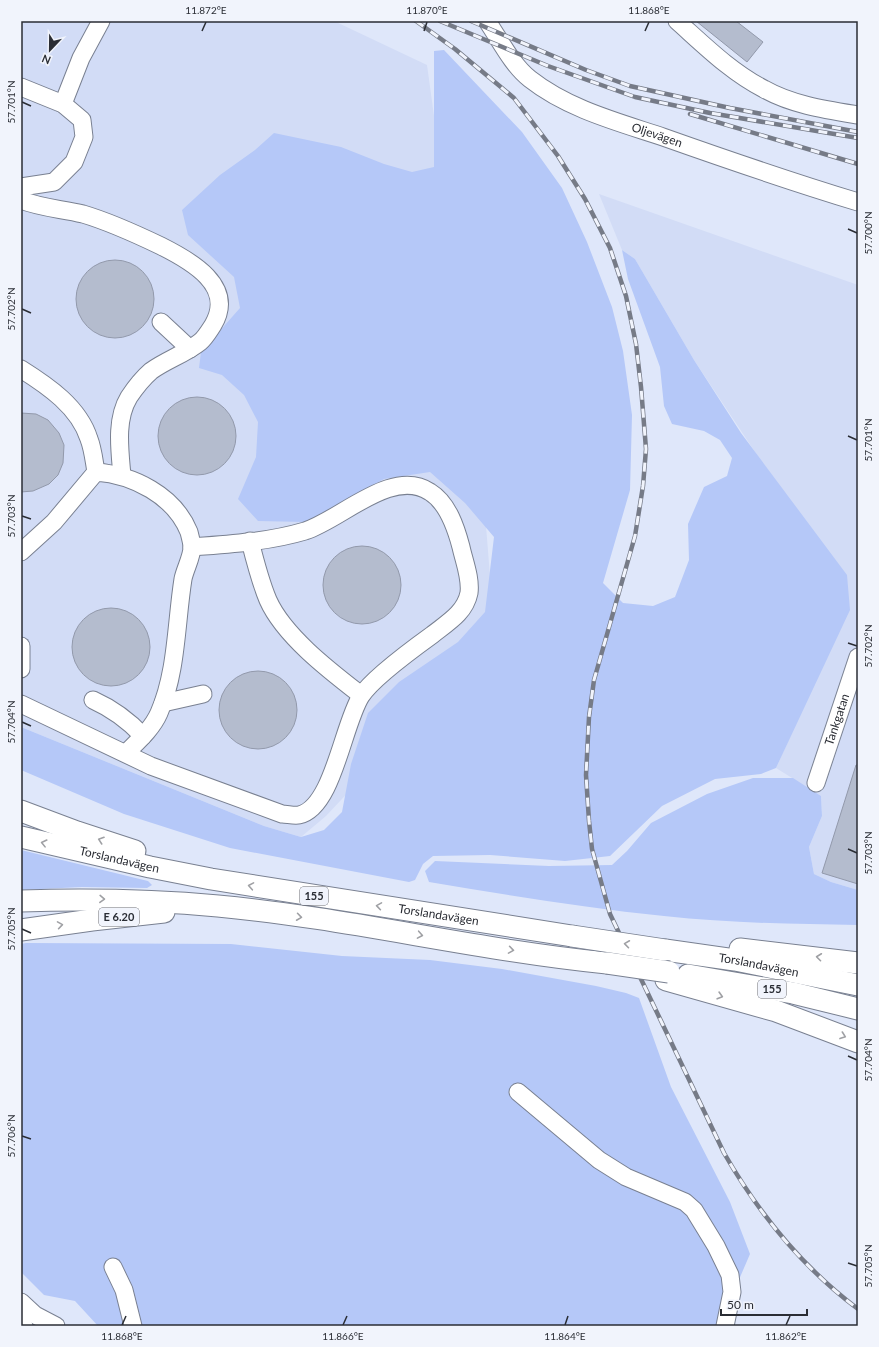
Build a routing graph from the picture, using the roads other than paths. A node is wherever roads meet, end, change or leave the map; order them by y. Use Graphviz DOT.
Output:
graph roads {
  1 [pos="101,21"];
  2 [pos="487,21"];
  3 [pos="677,21"];
  4 [pos="21,87"];
  5 [pos="63,104"];
  6 [pos="858,115"];
  7 [pos="21,187"];
  8 [pos="21,200"];
  9 [pos="858,202"];
  10 [pos="161,322"];
  11 [pos="190,349"];
  12 [pos="21,369"];
  13 [pos="96,472"];
  14 [pos="122,476"];
  15 [pos="250,541"];
  16 [pos="192,548"];
  17 [pos="21,552"];
  18 [pos="21,646"];
  19 [pos="858,657"];
  20 [pos="21,669"];
  21 [pos="203,694"];
  22 [pos="361,695"];
  23 [pos="93,700"];
  24 [pos="163,703"];
  25 [pos="21,704"];
  26 [pos="143,736"];
  27 [pos="126,753"];
  28 [pos="816,783"];
  29 [pos="21,811"];
  30 [pos="21,837"];
  31 [pos="211,879"];
  32 [pos="21,901"];
  33 [pos="218,906"];
  34 [pos="21,930"];
  35 [pos="665,950"];
  36 [pos="858,963"];
  37 [pos="667,976"];
  38 [pos="858,985"];
  39 [pos="858,1009"];
  40 [pos="858,1042"];
  41 [pos="518,1092"];
  42 [pos="113,1268"];
  43 [pos="21,1302"];
  44 [pos="21,1320"];
  45 [pos="24,1326"];
  46 [pos="56,1326"];
  47 [pos="133,1326"];
  48 [pos="725,1326"];
  1 -- 5 [label="street"];
  2 -- 9 [label="street, Oljevägen"];
  3 -- 6 [label="street"];
  4 -- 5 [label="street"];
  5 -- 7 [label="street"];
  8 -- 11 [label="street"];
  10 -- 11 [label="street"];
  11 -- 14 [label="street"];
  12 -- 13 [label="street"];
  13 -- 14 [label="street"];
  13 -- 17 [label="street"];
  14 -- 16 [label="street"];
  15 -- 16 [label="street"];
  15 -- 22 [label="street"];
  15 -- 22 [label="street"];
  16 -- 24 [label="street"];
  18 -- 20 [label="street"];
  19 -- 28 [label="street, Tankgatan"];
  21 -- 24 [label="street"];
  22 -- 27 [label="street"];
  23 -- 26 [label="street"];
  24 -- 26 [label="street"];
  25 -- 27 [label="street"];
  26 -- 27 [label="street"];
  31 -- 29 [label="main road, 155, one-way"];
  31 -- 30 [label="main road, Torslandavägen / 155, one-way"];
  35 -- 31 [label="main road, Torslandavägen / 155, one-way, bridge"];
  32 -- 33 [label="main road, Torslandavägen / 155, one-way"];
  34 -- 33 [label="main road, E 6.20, one-way"];
  33 -- 37 [label="main road, Torslandavägen / 155, one-way, bridge"];
  36 -- 35 [label="main road, one-way"];
  35 -- 38 [label="main road, Torslandavägen / 155"];
  37 -- 39 [label="main road, Torslandavägen / 155"];
  37 -- 40 [label="main road, one-way"];
  41 -- 48 [label="street"];
  42 -- 47 [label="street"];
  43 -- 46 [label="street"];
  44 -- 45 [label="street"];
}
